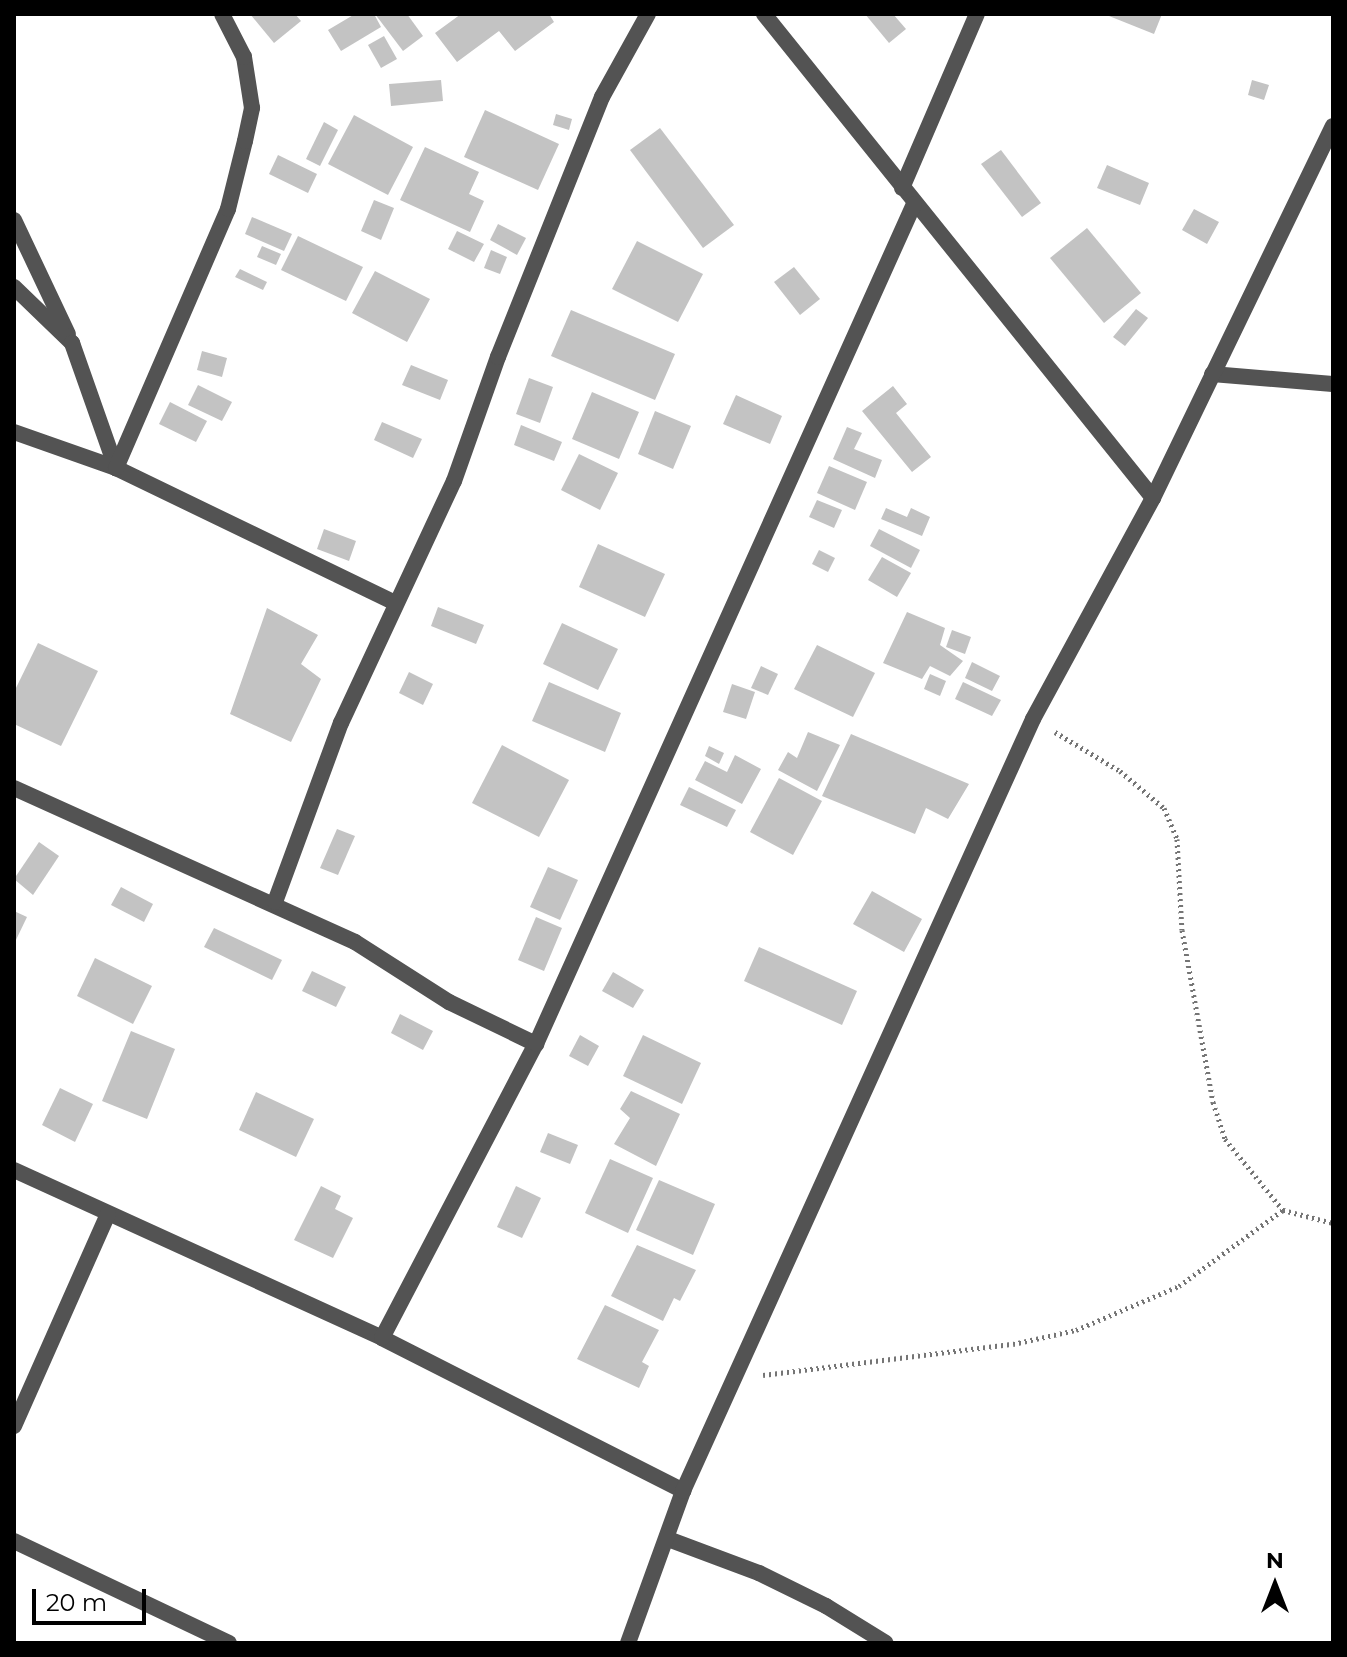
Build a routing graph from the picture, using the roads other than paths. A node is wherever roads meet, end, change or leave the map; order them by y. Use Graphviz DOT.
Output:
graph roads {
  1 [pos="222,14"];
  2 [pos="648,14"];
  3 [pos="764,14"];
  4 [pos="977,14"];
  5 [pos="1333,126"];
  6 [pos="902,188"];
  7 [pos="914,204"];
  8 [pos="14,220"];
  9 [pos="14,287"];
  10 [pos="72,343"];
  11 [pos="1212,374"];
  12 [pos="1333,384"];
  13 [pos="14,432"];
  14 [pos="116,468"];
  15 [pos="1153,498"];
  16 [pos="395,603"];
  17 [pos="14,788"];
  18 [pos="275,902"];
  19 [pos="536,1044"];
  20 [pos="14,1170"];
  21 [pos="108,1214"];
  22 [pos="382,1338"];
  23 [pos="14,1426"];
  24 [pos="683,1491"];
  25 [pos="668,1539"];
  26 [pos="14,1541"];
  27 [pos="229,1643"];
  28 [pos="628,1643"];
  29 [pos="886,1643"];
  1 -- 14 [label="street"];
  2 -- 16 [label="street"];
  3 -- 6 [label="street"];
  4 -- 6 [label="street"];
  5 -- 11 [label="street"];
  6 -- 7 [label="street"];
  7 -- 15 [label="street"];
  7 -- 19 [label="street"];
  8 -- 10 [label="street"];
  9 -- 10 [label="street"];
  10 -- 14 [label="street"];
  11 -- 12 [label="street"];
  11 -- 15 [label="street"];
  13 -- 14 [label="street"];
  14 -- 16 [label="street"];
  15 -- 24 [label="street"];
  16 -- 18 [label="street"];
  17 -- 18 [label="street"];
  18 -- 19 [label="street"];
  19 -- 22 [label="street"];
  20 -- 21 [label="street"];
  21 -- 22 [label="street"];
  21 -- 23 [label="street"];
  22 -- 24 [label="street"];
  24 -- 25 [label="street"];
  25 -- 28 [label="street"];
  25 -- 29 [label="street"];
  26 -- 27 [label="street"];
}
